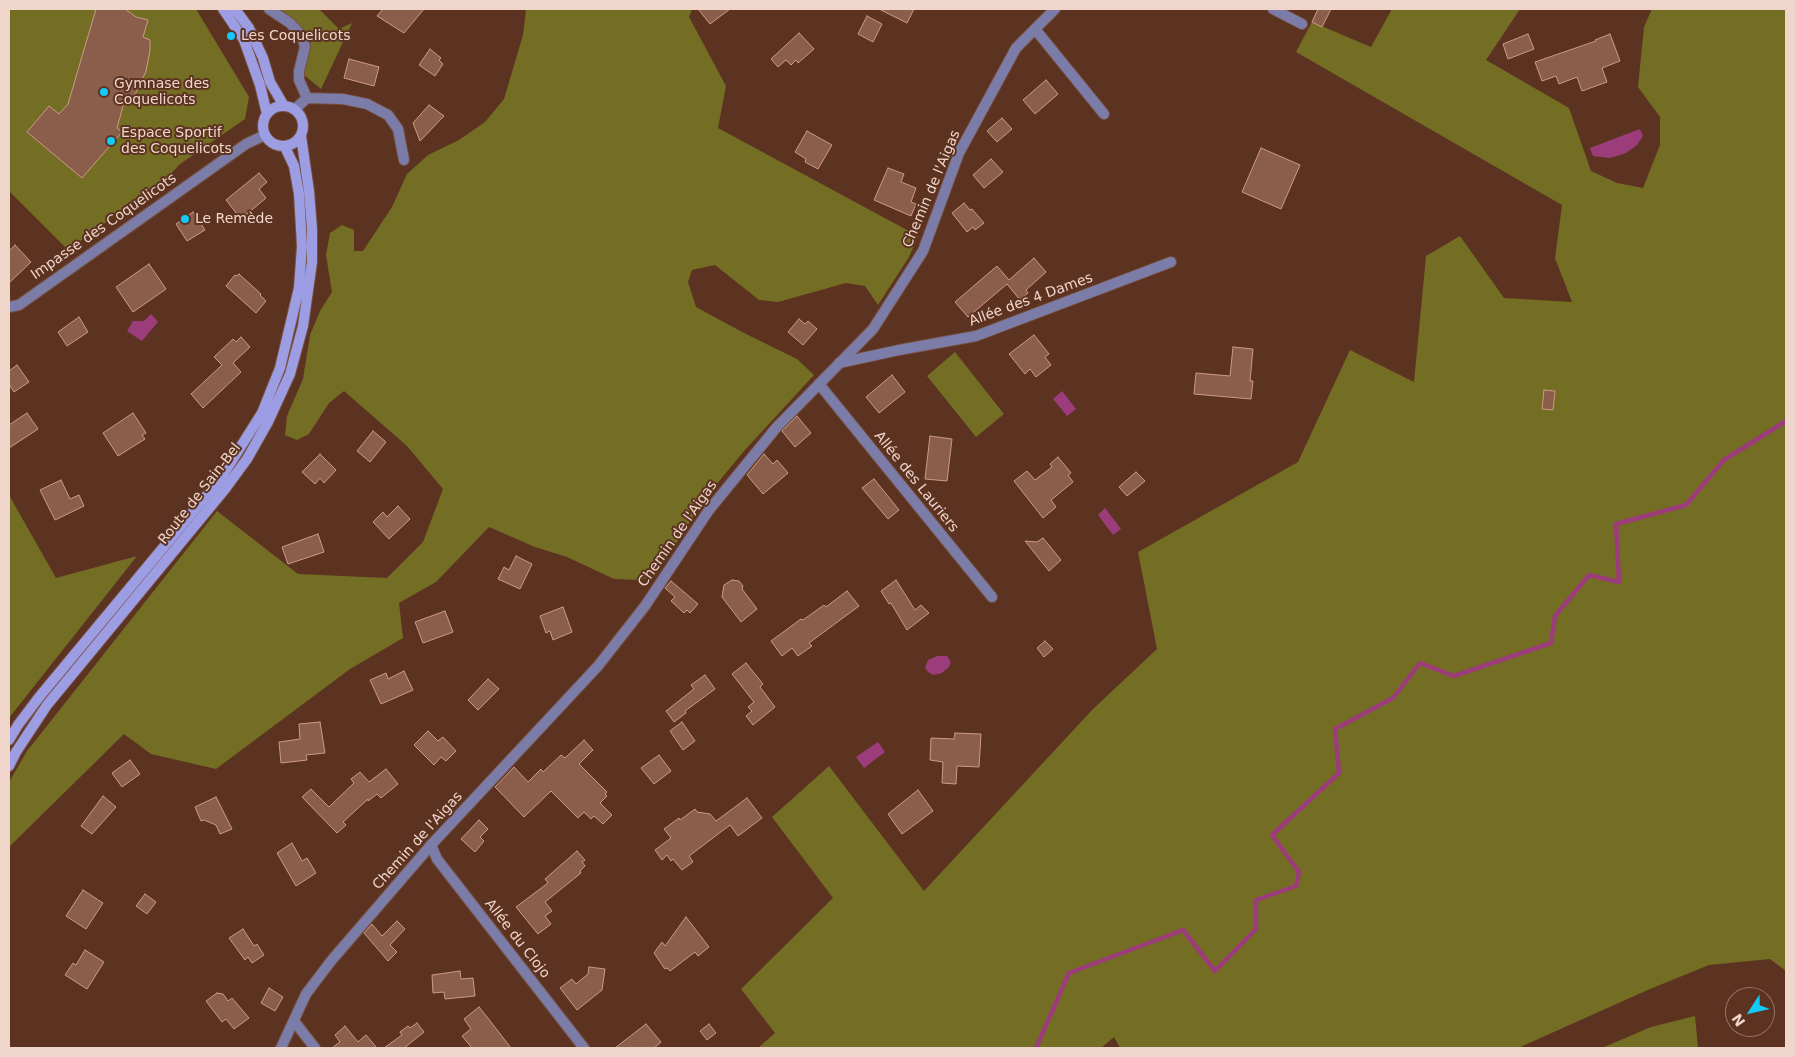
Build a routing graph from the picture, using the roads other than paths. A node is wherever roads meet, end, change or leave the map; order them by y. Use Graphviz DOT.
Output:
graph roads {
  1 [pos="223,9"];
  2 [pos="235,9"];
  3 [pos="269,9"];
  4 [pos="1055,9"];
  5 [pos="1273,9"];
  6 [pos="1302,24"];
  7 [pos="1035,29"];
  8 [pos="307,98"];
  9 [pos="284,106"];
  10 [pos="295,110"];
  11 [pos="267,114"];
  12 [pos="1104,114"];
  13 [pos="265,135"];
  14 [pos="301,136"];
  15 [pos="285,147"];
  16 [pos="404,160"];
  17 [pos="1171,262"];
  18 [pos="9,307"];
  19 [pos="840,363"];
  20 [pos="819,384"];
  21 [pos="992,597"];
  22 [pos="9,740"];
  23 [pos="9,766"];
  24 [pos="431,845"];
  25 [pos="294,1022"];
  26 [pos="281,1048"];
  27 [pos="316,1048"];
  28 [pos="584,1048"];
  1 -- 11 [label="main road"];
  2 -- 9 [label="main road"];
  3 -- 8 [label="street"];
  4 -- 7 [label="street, Chemin de l'Aigas"];
  5 -- 6 [label="street"];
  7 -- 12 [label="street"];
  7 -- 19 [label="street, Chemin de l'Aigas"];
  8 -- 10 [label="street"];
  8 -- 16 [label="street"];
  9 -- 10 [label="main road"];
  9 -- 11 [label="main road"];
  10 -- 14 [label="main road"];
  11 -- 13 [label="main road"];
  13 -- 15 [label="main road"];
  13 -- 18 [label="street, Impasse des Coquelicots"];
  14 -- 15 [label="main road"];
  14 -- 23 [label="main road, Route de Sain-Bel"];
  15 -- 22 [label="main road, Route de Sain-Bel"];
  17 -- 19 [label="street, Allée des 4 Dames"];
  19 -- 20 [label="street, Chemin de l'Aigas"];
  20 -- 21 [label="street, Allée des Lauriers"];
  20 -- 24 [label="street, Chemin de l'Aigas"];
  24 -- 25 [label="street, Chemin de l'Aigas"];
  24 -- 28 [label="street, Allée du Clojo"];
  25 -- 26 [label="street, Chemin de l'Aigas"];
  25 -- 27 [label="street"];
}
